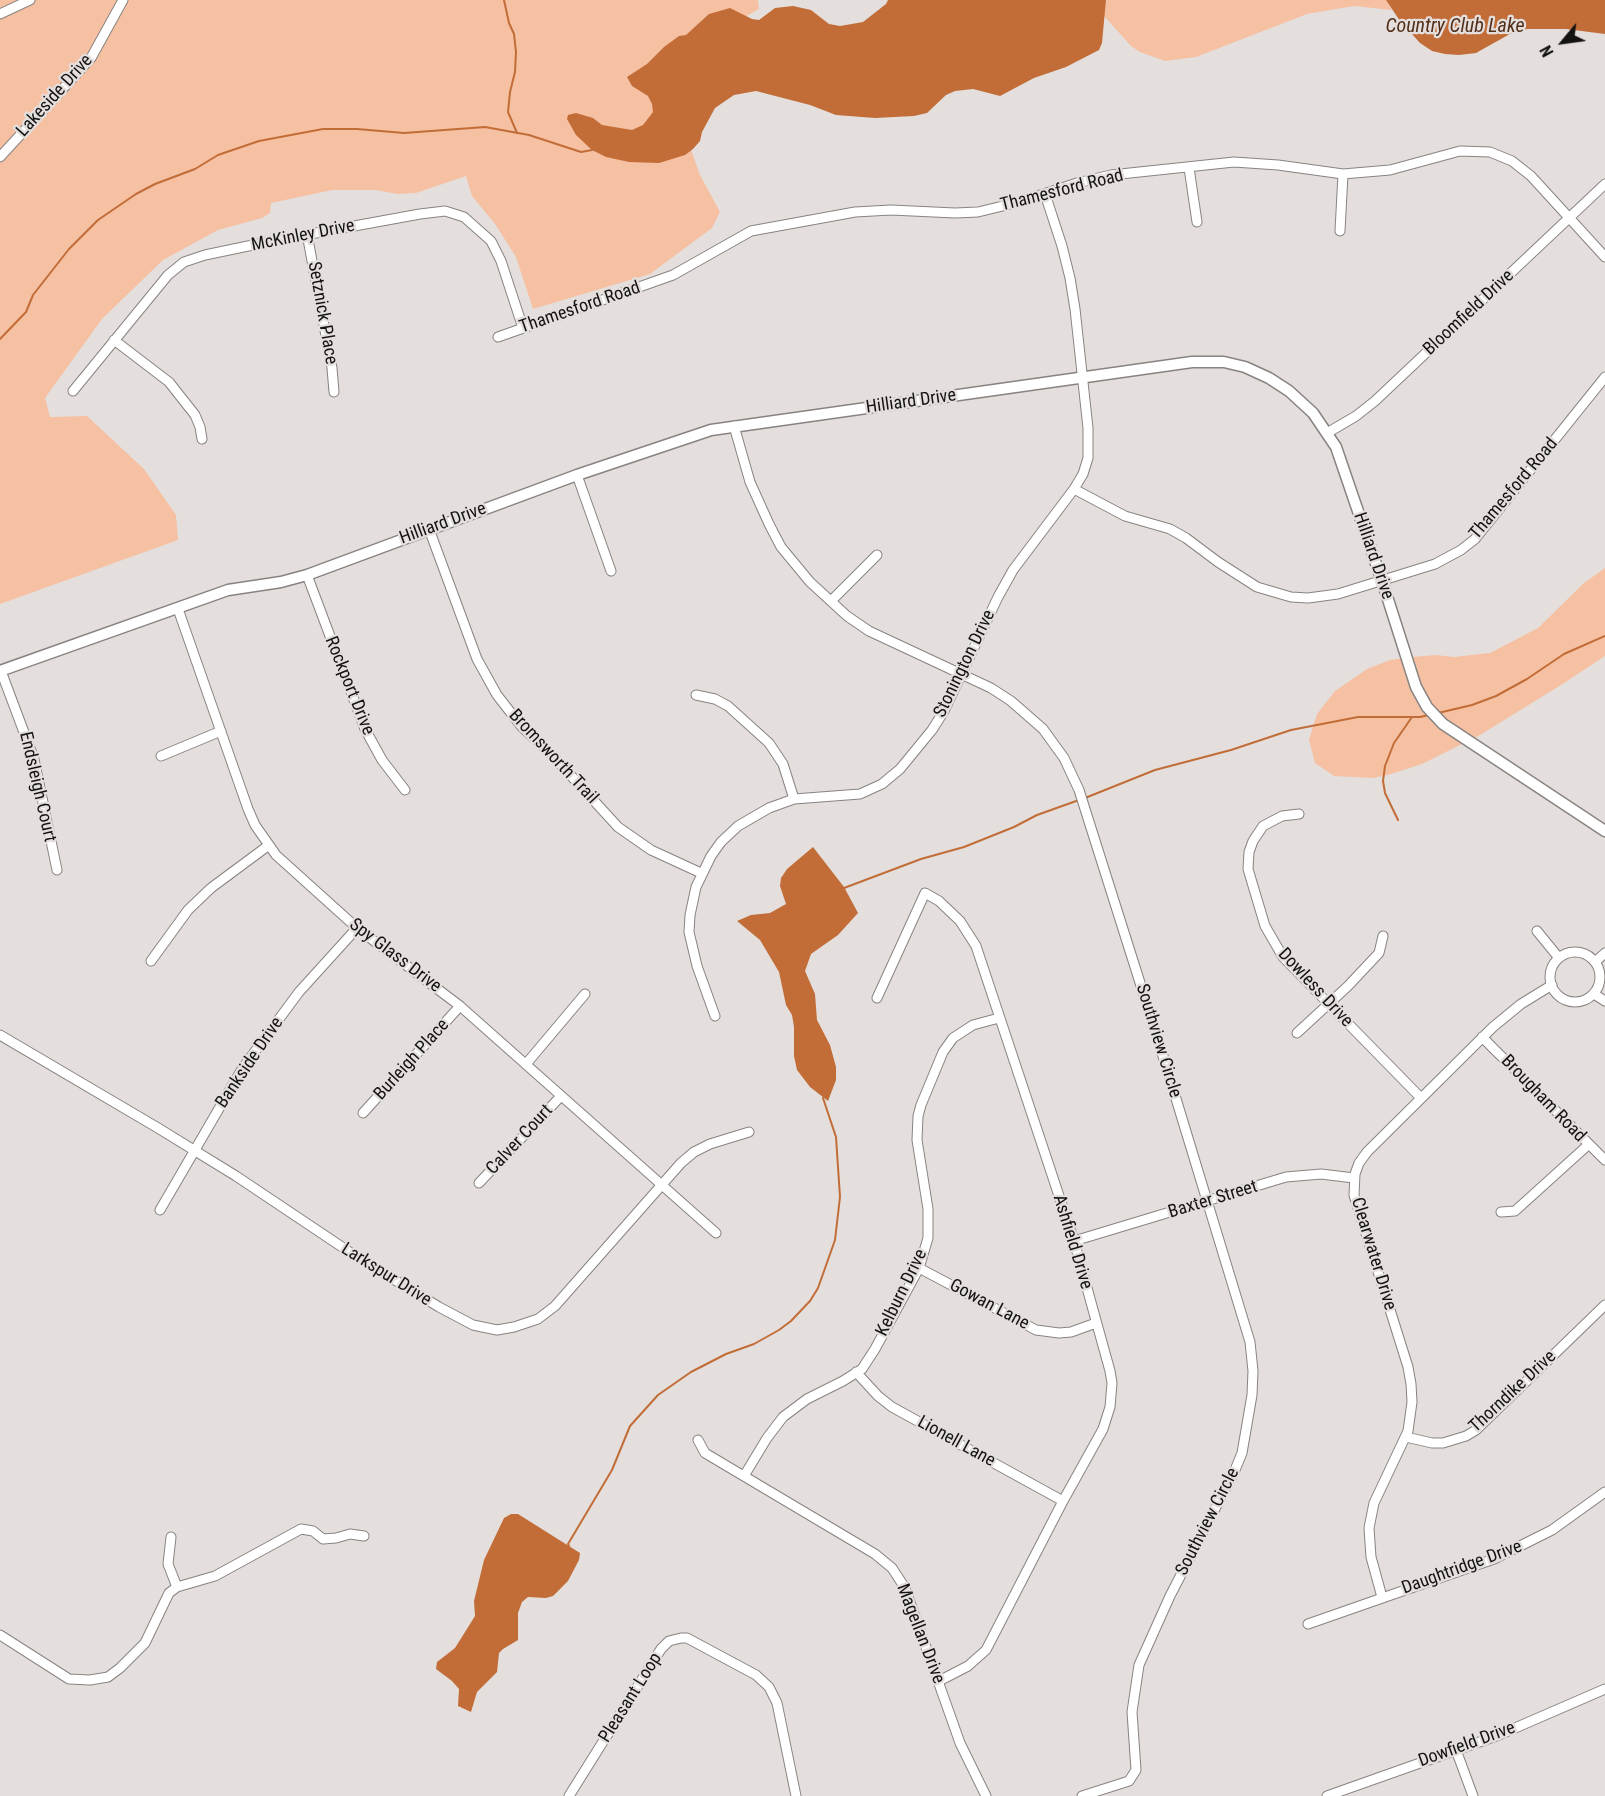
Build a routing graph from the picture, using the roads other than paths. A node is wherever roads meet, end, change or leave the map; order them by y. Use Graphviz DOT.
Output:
graph roads {
  1 [pos="30,0"];
  2 [pos="123,0"];
  3 [pos="0,14"];
  4 [pos="0,157"];
  5 [pos="1189,168"];
  6 [pos="1343,174"];
  7 [pos="1605,184"];
  8 [pos="1045,194"];
  9 [pos="1570,219"];
  10 [pos="1197,222"];
  11 [pos="1340,231"];
  12 [pos="308,234"];
  13 [pos="1605,257"];
  14 [pos="522,328"];
  15 [pos="498,337"];
  16 [pos="114,340"];
  17 [pos="1605,377"];
  18 [pos="1082,378"];
  19 [pos="73,391"];
  20 [pos="334,392"];
  21 [pos="734,426"];
  22 [pos="1327,433"];
  23 [pos="202,439"];
  24 [pos="577,475"];
  25 [pos="1074,489"];
  26 [pos="429,529"];
  27 [pos="877,555"];
  28 [pos="611,571"];
  29 [pos="307,575"];
  30 [pos="1382,582"];
  31 [pos="831,601"];
  32 [pos="178,609"];
  33 [pos="1,671"];
  34 [pos="962,674"];
  35 [pos="696,695"];
  36 [pos="221,731"];
  37 [pos="161,756"];
  38 [pos="405,790"];
  39 [pos="794,800"];
  40 [pos="1299,814"];
  41 [pos="1605,831"];
  42 [pos="268,845"];
  43 [pos="57,870"];
  44 [pos="701,873"];
  45 [pos="357,928"];
  46 [pos="1537,931"];
  47 [pos="1383,936"];
  48 [pos="1605,953"];
  49 [pos="1559,958"];
  50 [pos="151,961"];
  51 [pos="1595,962"];
  52 [pos="1552,985"];
  53 [pos="585,994"];
  54 [pos="1594,994"];
  55 [pos="877,998"];
  56 [pos="1605,1000"];
  57 [pos="1329,1004"];
  58 [pos="460,1006"];
  59 [pos="715,1016"];
  60 [pos="999,1018"];
  61 [pos="1297,1033"];
  62 [pos="0,1035"];
  63 [pos="1482,1037"];
  64 [pos="526,1064"];
  65 [pos="561,1096"];
  66 [pos="1421,1098"];
  67 [pos="363,1113"];
  68 [pos="749,1132"];
  69 [pos="1588,1145"];
  70 [pos="194,1151"];
  71 [pos="1605,1160"];
  72 [pos="1354,1178"];
  73 [pos="479,1183"];
  74 [pos="662,1185"];
  75 [pos="1208,1202"];
  76 [pos="160,1210"];
  77 [pos="1501,1212"];
  78 [pos="716,1233"];
  79 [pos="1074,1241"];
  80 [pos="919,1268"];
  81 [pos="1605,1305"];
  82 [pos="1096,1323"];
  83 [pos="856,1372"];
  84 [pos="1406,1437"];
  85 [pos="698,1440"];
  86 [pos="744,1476"];
  87 [pos="1605,1492"];
  88 [pos="1063,1501"];
  89 [pos="364,1536"];
  90 [pos="171,1537"];
  91 [pos="177,1587"];
  92 [pos="1382,1597"];
  93 [pos="1308,1624"];
  94 [pos="0,1635"];
  95 [pos="939,1681"];
  96 [pos="1605,1689"];
  97 [pos="1456,1750"];
  98 [pos="569,1796"];
  99 [pos="796,1796"];
  100 [pos="986,1796"];
  101 [pos="1082,1796"];
  102 [pos="1327,1796"];
  103 [pos="1473,1796"];
  1 -- 3 [label="street"];
  2 -- 4 [label="street, Lakeside Drive"];
  5 -- 6 [label="street, Thamesford Road"];
  5 -- 8 [label="street, Thamesford Road"];
  5 -- 10 [label="street"];
  6 -- 9 [label="street, Thamesford Road"];
  6 -- 11 [label="street"];
  7 -- 9 [label="street, Bloomfield Drive"];
  8 -- 14 [label="street, Thamesford Road"];
  8 -- 18 [label="street, Stonington Drive"];
  9 -- 13 [label="street, Thamesford Road"];
  9 -- 22 [label="street, Bloomfield Drive"];
  12 -- 14 [label="street, McKinley Drive"];
  12 -- 16 [label="street, McKinley Drive"];
  12 -- 20 [label="street, Setznick Place"];
  14 -- 15 [label="street, Thamesford Road"];
  16 -- 19 [label="street, McKinley Drive"];
  16 -- 23 [label="street"];
  17 -- 30 [label="street, Thamesford Road"];
  18 -- 21 [label="street, Hilliard Drive"];
  18 -- 22 [label="street, Hilliard Drive"];
  18 -- 25 [label="street, Stonington Drive"];
  21 -- 24 [label="street, Hilliard Drive"];
  21 -- 31 [label="street, Southview Circle"];
  22 -- 30 [label="street, Hilliard Drive"];
  24 -- 26 [label="street, Hilliard Drive"];
  24 -- 28 [label="street"];
  25 -- 30 [label="street, Thamesford Road"];
  25 -- 34 [label="street, Stonington Drive"];
  26 -- 29 [label="street, Hilliard Drive"];
  26 -- 44 [label="street, Bromsworth Trail"];
  27 -- 31 [label="street"];
  29 -- 32 [label="street, Hilliard Drive"];
  29 -- 38 [label="street, Rockport Drive"];
  30 -- 41 [label="street, Hilliard Drive"];
  31 -- 34 [label="street, Southview Circle"];
  32 -- 33 [label="street, Hilliard Drive"];
  32 -- 36 [label="street, Spy Glass Drive"];
  33 -- 43 [label="street, Endsleigh Court"];
  34 -- 39 [label="street, Stonington Drive"];
  34 -- 75 [label="street, Southview Circle"];
  35 -- 39 [label="street"];
  36 -- 37 [label="street"];
  36 -- 42 [label="street, Spy Glass Drive"];
  39 -- 44 [label="street, Stonington Drive"];
  40 -- 57 [label="street, Dowless Drive"];
  42 -- 45 [label="street, Spy Glass Drive"];
  42 -- 50 [label="street"];
  44 -- 59 [label="street, Stonington Drive"];
  45 -- 58 [label="street, Spy Glass Drive"];
  45 -- 70 [label="street, Bankside Drive"];
  46 -- 49 [label="street"];
  47 -- 57 [label="street"];
  48 -- 51 [label="street"];
  49 -- 51 [label="street"];
  49 -- 52 [label="street"];
  51 -- 54 [label="street"];
  52 -- 54 [label="street"];
  52 -- 63 [label="street, Clearwater Drive"];
  53 -- 64 [label="street"];
  54 -- 56 [label="street"];
  55 -- 60 [label="street, Ashfield Drive"];
  57 -- 61 [label="street"];
  57 -- 66 [label="street, Dowless Drive"];
  58 -- 64 [label="street, Spy Glass Drive"];
  58 -- 67 [label="street, Burleigh Place"];
  60 -- 79 [label="street, Ashfield Drive"];
  60 -- 80 [label="street, Kelburn Drive"];
  62 -- 70 [label="street, Larkspur Drive"];
  63 -- 66 [label="street, Clearwater Drive"];
  63 -- 69 [label="street, Brougham Road"];
  64 -- 65 [label="street, Spy Glass Drive"];
  65 -- 73 [label="street, Calver Court"];
  65 -- 74 [label="street, Spy Glass Drive"];
  66 -- 72 [label="street, Clearwater Drive"];
  68 -- 74 [label="street, Larkspur Drive"];
  69 -- 71 [label="street, Brougham Road"];
  69 -- 77 [label="street"];
  70 -- 74 [label="street, Larkspur Drive"];
  70 -- 76 [label="street, Bankside Drive"];
  72 -- 75 [label="street, Baxter Street"];
  72 -- 84 [label="street, Clearwater Drive"];
  74 -- 78 [label="street, Spy Glass Drive"];
  75 -- 79 [label="street, Baxter Street"];
  75 -- 101 [label="street, Southview Circle"];
  79 -- 82 [label="street, Ashfield Drive"];
  80 -- 82 [label="street, Gowan Lane"];
  80 -- 83 [label="street, Kelburn Drive"];
  81 -- 84 [label="street, Thorndike Drive"];
  82 -- 88 [label="street, Ashfield Drive"];
  83 -- 86 [label="street, Kelburn Drive"];
  83 -- 88 [label="street, Lionell Lane"];
  84 -- 92 [label="street, Clearwater Drive"];
  85 -- 86 [label="street, Magellan Drive"];
  86 -- 95 [label="street, Magellan Drive"];
  87 -- 92 [label="street, Daughtridge Drive"];
  88 -- 95 [label="street, Ashfield Drive"];
  89 -- 91 [label="street"];
  90 -- 91 [label="street"];
  91 -- 94 [label="street"];
  92 -- 93 [label="street, Daughtridge Drive"];
  95 -- 100 [label="street, Magellan Drive"];
  96 -- 97 [label="street, Dowfield Drive"];
  97 -- 102 [label="street, Dowfield Drive"];
  97 -- 103 [label="street"];
  98 -- 99 [label="street, Pleasant Loop"];
}
